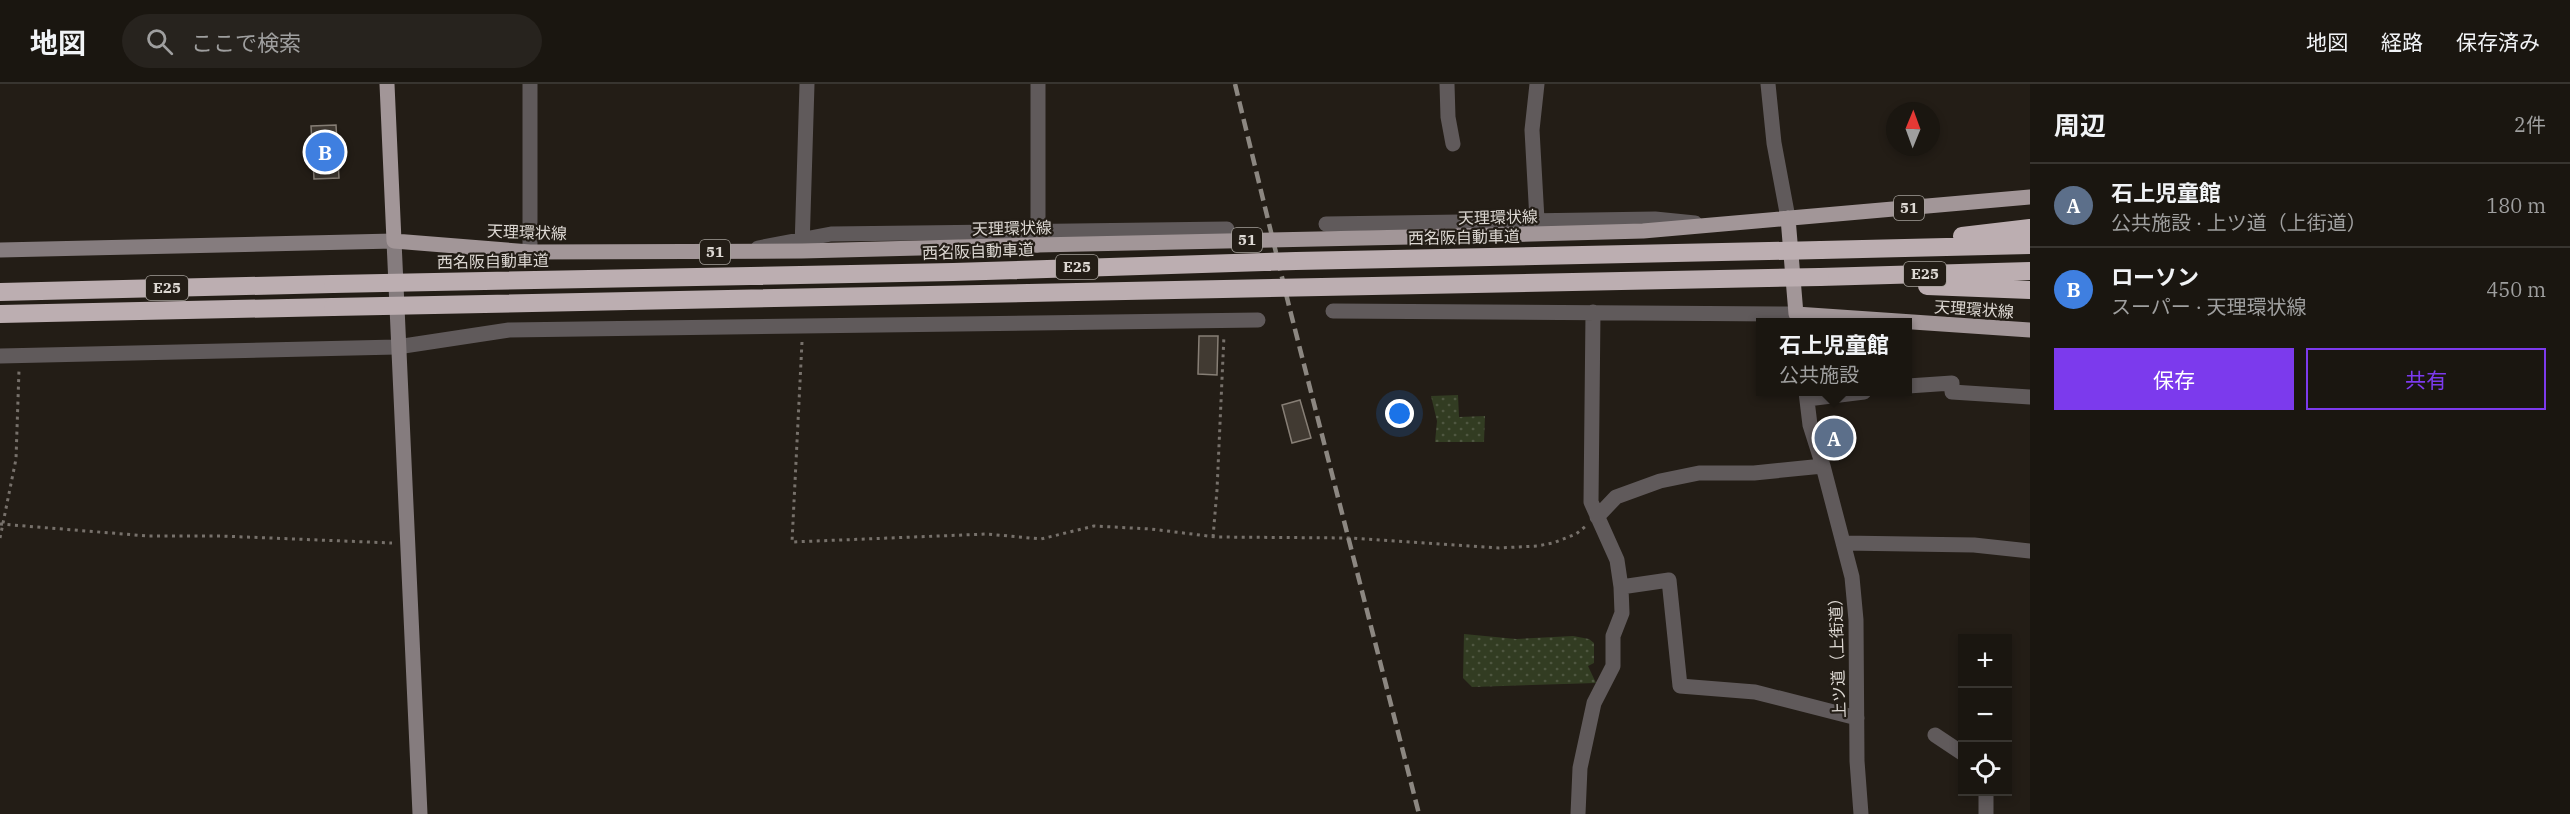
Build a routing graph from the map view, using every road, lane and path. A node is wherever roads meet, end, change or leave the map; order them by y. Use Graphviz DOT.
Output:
graph roads {
  1 [pos="387,84"];
  2 [pos="530,84"];
  3 [pos="807,84"];
  4 [pos="1038,84"];
  5 [pos="1447,84"];
  6 [pos="1537,84"];
  7 [pos="1768,84"];
  8 [pos="1453,144"];
  9 [pos="2030,197"];
  10 [pos="1788,219"];
  11 [pos="1537,220"];
  12 [pos="1326,224"];
  13 [pos="1715,225"];
  14 [pos="2030,228"];
  15 [pos="1227,229"];
  16 [pos="1037,238"];
  17 [pos="394,241"];
  18 [pos="802,245"];
  19 [pos="2030,245"];
  20 [pos="1847,249"];
  21 [pos="0,250"];
  22 [pos="530,252"];
  23 [pos="2030,271"];
  24 [pos="1843,276"];
  25 [pos="2030,290"];
  26 [pos="0,292"];
  27 [pos="1333,312"];
  28 [pos="1593,312"];
  29 [pos="0,314"];
  30 [pos="1797,318"];
  31 [pos="1224,320"];
  32 [pos="1258,320"];
  33 [pos="1912,324"];
  34 [pos="803,326"];
  35 [pos="2030,330"];
  36 [pos="397,347"];
  37 [pos="0,356"];
  38 [pos="19,356"];
  39 [pos="1912,386"];
  40 [pos="1806,396"];
  41 [pos="2030,397"];
  42 [pos="1823,466"];
  43 [pos="1596,517"];
  44 [pos="1,524"];
  45 [pos="1213,537"];
  46 [pos="0,538"];
  47 [pos="1843,543"];
  48 [pos="406,544"];
  49 [pos="2030,551"];
  50 [pos="1621,587"];
  51 [pos="1857,718"];
  52 [pos="1935,735"];
  53 [pos="1958,750"];
  54 [pos="1986,796"];
  55 [pos="420,814"];
  56 [pos="1578,814"];
  57 [pos="1861,814"];
  58 [pos="1986,814"];
  1 -- 17 [label="main road"];
  2 -- 22 [label="street"];
  3 -- 18 [label="street"];
  4 -- 16 [label="street"];
  5 -- 8 [label="street"];
  6 -- 11 [label="street"];
  7 -- 10 [label="street"];
  9 -- 10 [label="main road, 天理環状線 / 51"];
  10 -- 13 [label="main road, 天理環状線 / 51"];
  10 -- 30 [label="main road"];
  11 -- 12 [label="street"];
  11 -- 13 [label="street"];
  13 -- 16 [label="main road, 天理環状線 / 51, bridge"];
  14 -- 20 [label="highway"];
  15 -- 16 [label="street"];
  16 -- 18 [label="main road, 天理環状線 / 51"];
  17 -- 21 [label="street"];
  17 -- 22 [label="main road, 天理環状線 / 51"];
  17 -- 36 [label="street"];
  18 -- 22 [label="main road, 天理環状線 / 51"];
  19 -- 20 [label="highway, 西名阪自動車道 / E25"];
  20 -- 26 [label="highway, 西名阪自動車道 / E25, bridge"];
  23 -- 24 [label="highway, E25"];
  24 -- 25 [label="highway"];
  24 -- 29 [label="highway, E25, bridge"];
  27 -- 28 [label="street"];
  28 -- 30 [label="street"];
  28 -- 43 [label="street"];
  31 -- 32 [label="street"];
  31 -- 34 [label="street"];
  31 -- 45 [label="path"];
  33 -- 35 [label="main road, 天理環状線"];
  34 -- 36 [label="street"];
  34 -- 45 [label="path"];
  36 -- 38 [label="street"];
  36 -- 48 [label="street"];
  37 -- 38 [label="street"];
  38 -- 44 [label="path"];
  39 -- 41 [label="street"];
  40 -- 42 [label="street, 上ツ道（上街道）"];
  42 -- 43 [label="street"];
  42 -- 47 [label="street, 上ツ道（上街道）"];
  43 -- 45 [label="path"];
  43 -- 50 [label="street"];
  44 -- 46 [label="path"];
  44 -- 48 [label="path"];
  47 -- 49 [label="street"];
  47 -- 51 [label="street, 上ツ道（上街道）"];
  48 -- 55 [label="street"];
  50 -- 51 [label="street"];
  50 -- 56 [label="street"];
  51 -- 57 [label="street, 上ツ道（上街道）"];
  52 -- 53 [label="street"];
  54 -- 58 [label="street"];
}
